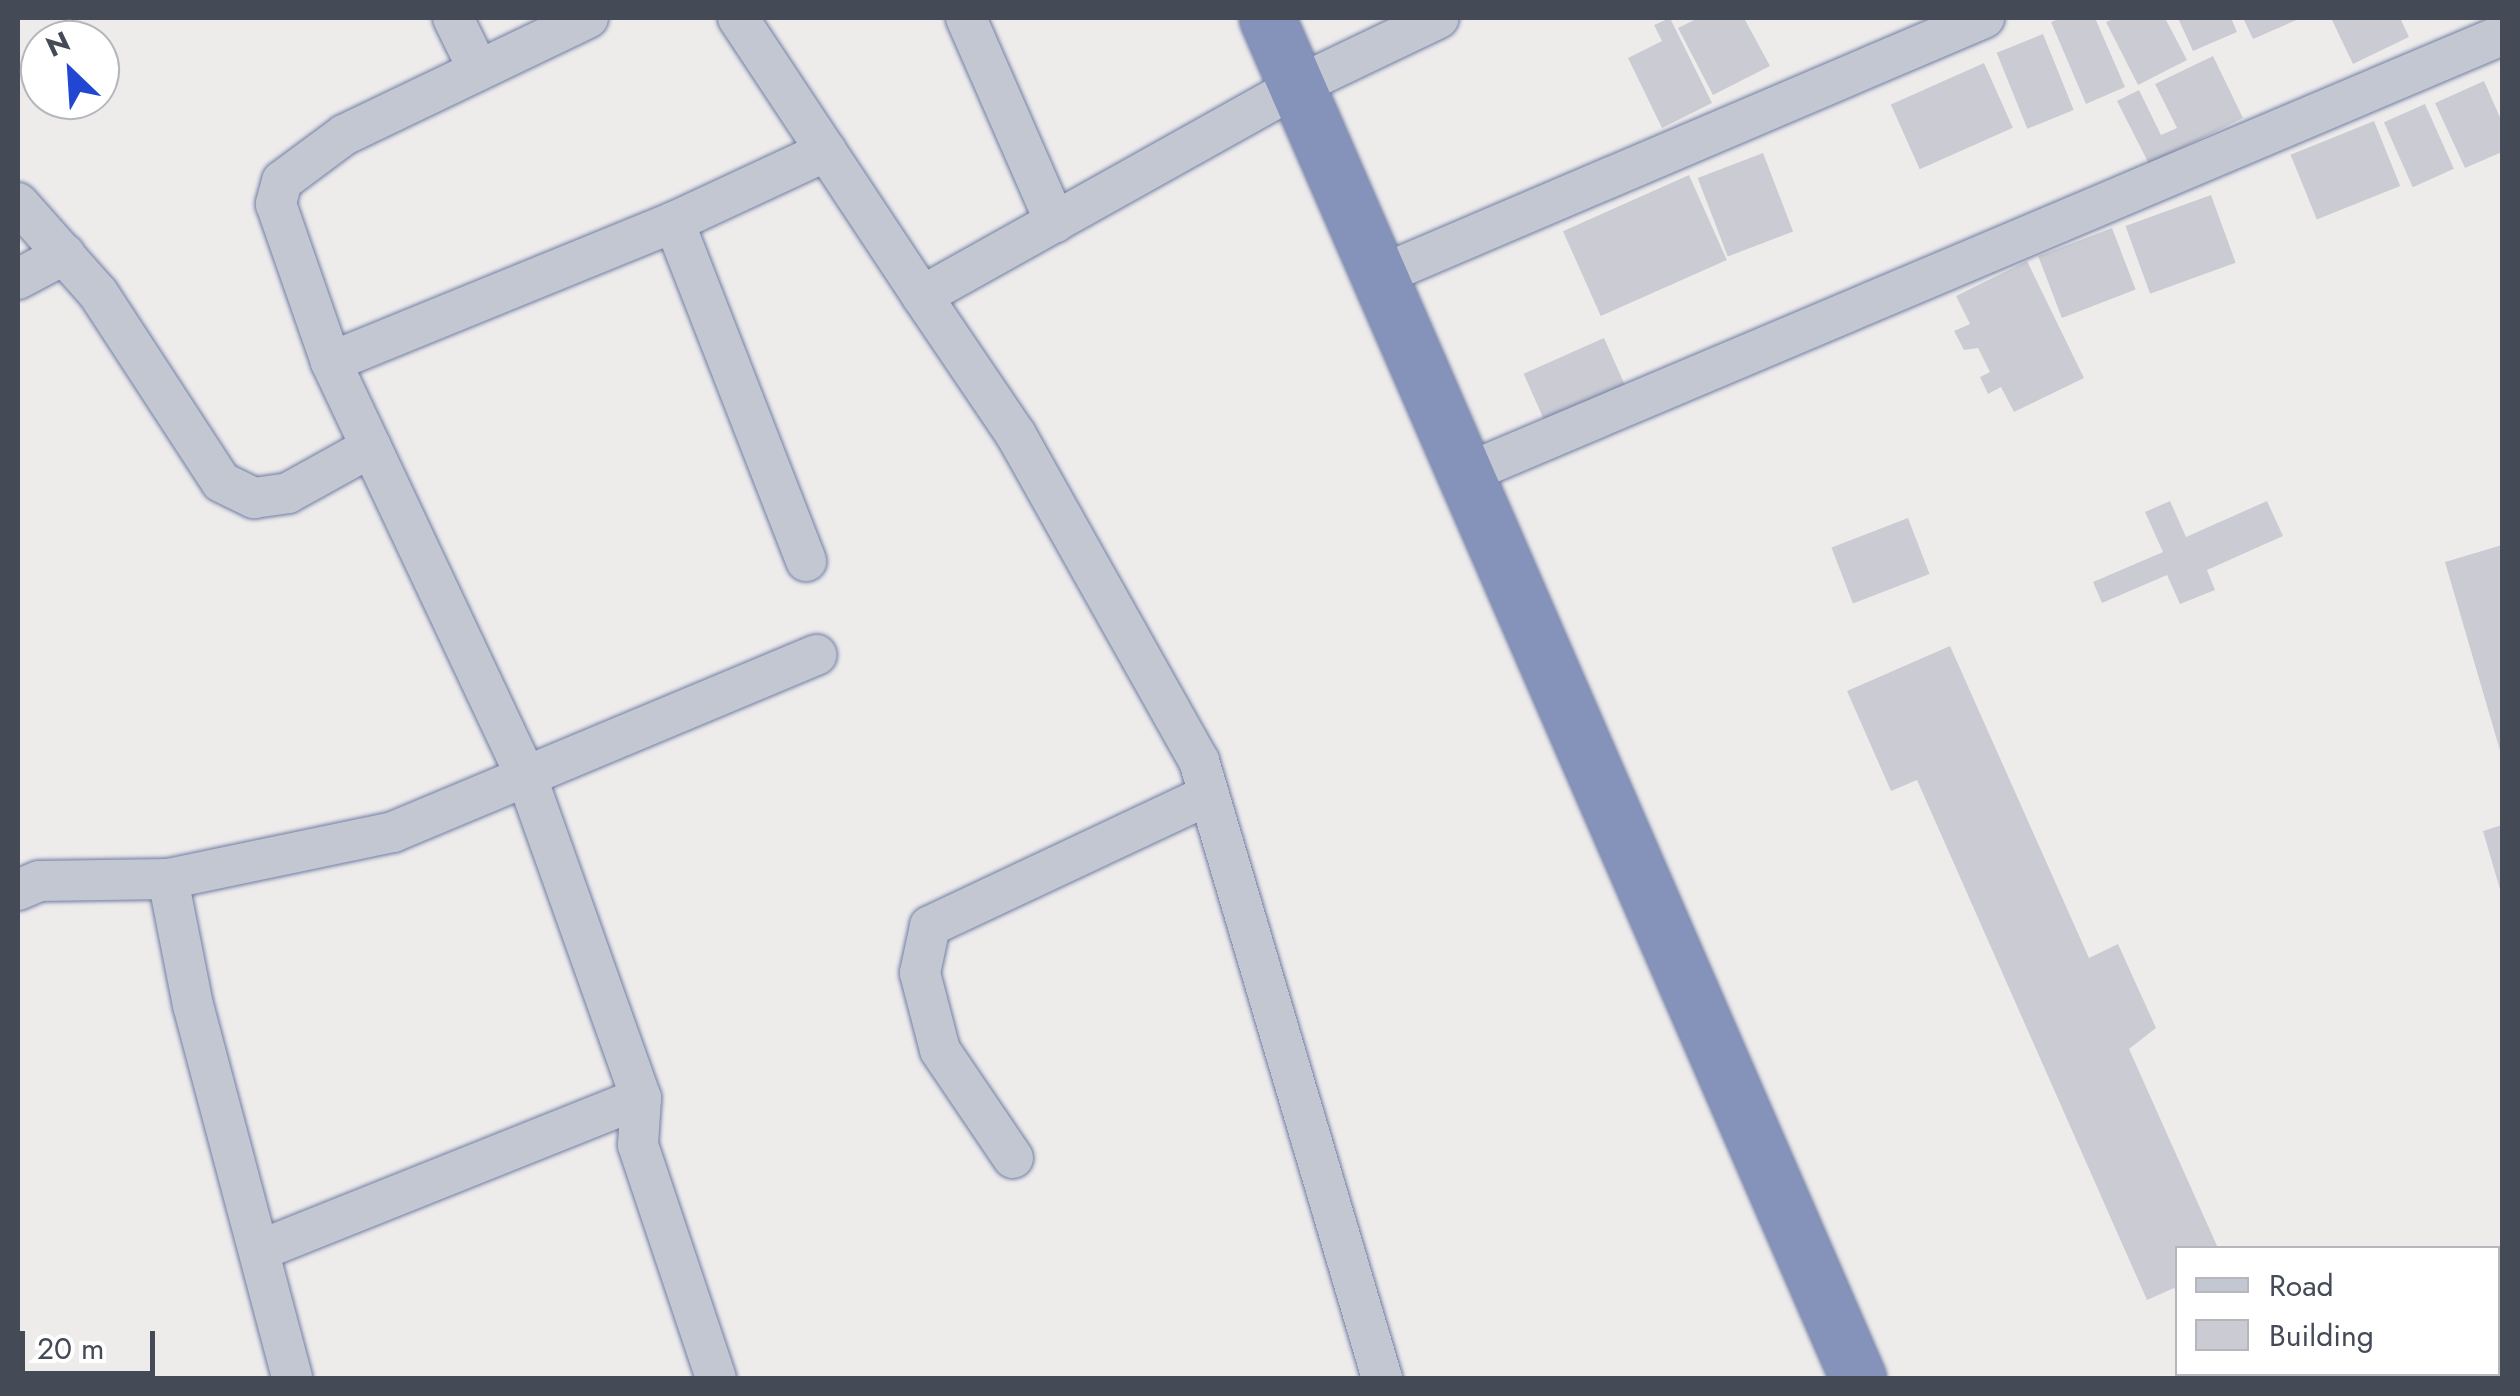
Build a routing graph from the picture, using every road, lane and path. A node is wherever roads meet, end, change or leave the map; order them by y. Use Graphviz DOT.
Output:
graph roads {
  1 [pos="454,18"];
  2 [pos="588,18"];
  3 [pos="738,18"];
  4 [pos="966,18"];
  5 [pos="1267,18"];
  6 [pos="1438,18"];
  7 [pos="1984,18"];
  8 [pos="2502,35"];
  9 [pos="478,70"];
  10 [pos="1296,86"];
  11 [pos="826,151"];
  12 [pos="18,203"];
  13 [pos="674,222"];
  14 [pos="1055,222"];
  15 [pos="65,254"];
  16 [pos="1379,276"];
  17 [pos="18,280"];
  18 [pos="922,296"];
  19 [pos="331,362"];
  20 [pos="370,446"];
  21 [pos="1465,474"];
  22 [pos="806,560"];
  23 [pos="817,654"];
  24 [pos="526,778"];
  25 [pos="1209,795"];
  26 [pos="168,879"];
  27 [pos="18,890"];
  28 [pos="641,1098"];
  29 [pos="1013,1158"];
  30 [pos="262,1249"];
  31 [pos="292,1378"];
  32 [pos="716,1378"];
  33 [pos="1382,1378"];
  34 [pos="1858,1378"];
  1 -- 9 [label="street"];
  2 -- 9 [label="street"];
  3 -- 11 [label="street"];
  4 -- 14 [label="street"];
  5 -- 10 [label="highway"];
  6 -- 10 [label="street"];
  7 -- 16 [label="street"];
  8 -- 21 [label="street"];
  9 -- 19 [label="street"];
  10 -- 14 [label="street"];
  10 -- 16 [label="highway"];
  11 -- 13 [label="street"];
  11 -- 18 [label="street"];
  12 -- 15 [label="street"];
  13 -- 19 [label="street"];
  13 -- 22 [label="street"];
  14 -- 18 [label="street"];
  15 -- 17 [label="street"];
  15 -- 20 [label="street"];
  16 -- 21 [label="highway"];
  18 -- 25 [label="street"];
  19 -- 20 [label="street"];
  20 -- 24 [label="street"];
  21 -- 34 [label="highway"];
  23 -- 24 [label="street"];
  24 -- 26 [label="street"];
  24 -- 28 [label="street"];
  25 -- 29 [label="street"];
  25 -- 33 [label="street"];
  26 -- 27 [label="street"];
  26 -- 30 [label="street"];
  28 -- 30 [label="street"];
  28 -- 32 [label="street"];
  30 -- 31 [label="street"];
}
